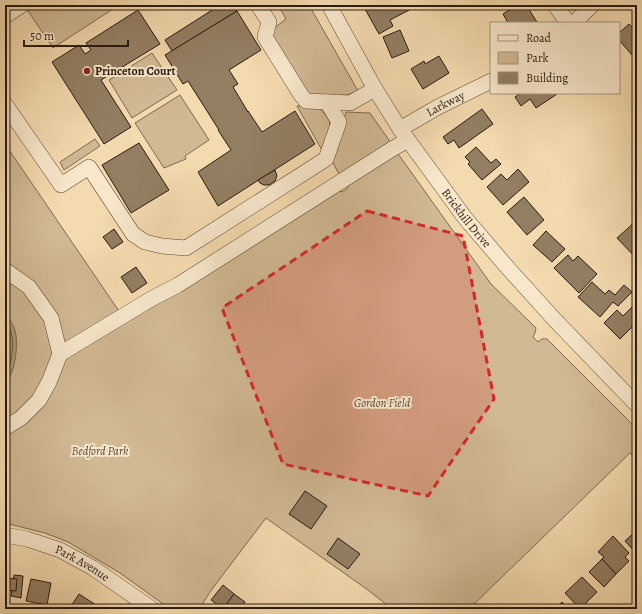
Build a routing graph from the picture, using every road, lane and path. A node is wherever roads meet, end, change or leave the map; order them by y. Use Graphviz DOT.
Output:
graph roads {
  1 [pos="22,5"];
  2 [pos="258,5"];
  3 [pos="329,5"];
  4 [pos="555,5"];
  5 [pos="592,5"];
  6 [pos="5,16"];
  7 [pos="567,22"];
  8 [pos="575,22"];
  9 [pos="490,81"];
  10 [pos="375,89"];
  11 [pos="327,102"];
  12 [pos="5,104"];
  13 [pos="404,134"];
  14 [pos="5,270"];
  15 [pos="60,354"];
  16 [pos="637,404"];
  17 [pos="5,428"];
  18 [pos="5,535"];
  19 [pos="152,609"];
  1 -- 6 [label="street"];
  2 -- 11 [label="street"];
  3 -- 10 [label="street, Brickhill Drive"];
  4 -- 7 [label="street"];
  5 -- 8 [label="street"];
  9 -- 13 [label="street, Larkway"];
  10 -- 11 [label="street"];
  10 -- 13 [label="street, Brickhill Drive"];
  11 -- 12 [label="street"];
  13 -- 15 [label="street, Larkway"];
  13 -- 16 [label="street, Brickhill Drive"];
  14 -- 15 [label="street"];
  15 -- 17 [label="street"];
  18 -- 19 [label="street, Park Avenue"];
}
